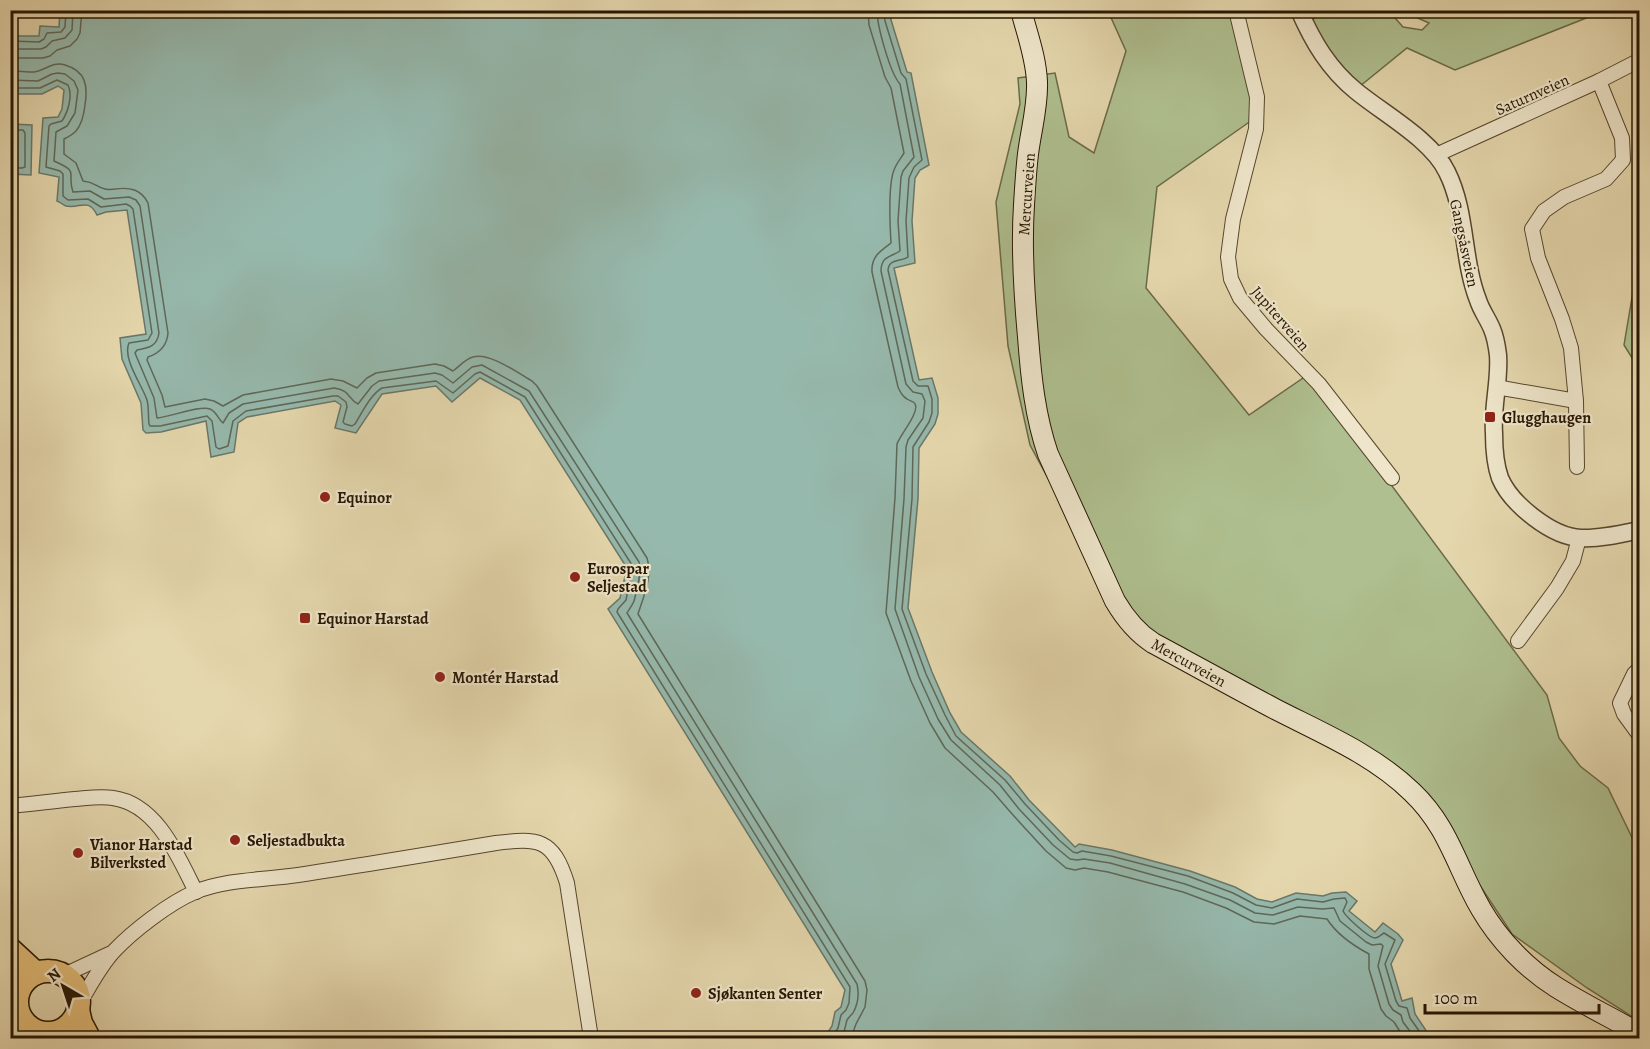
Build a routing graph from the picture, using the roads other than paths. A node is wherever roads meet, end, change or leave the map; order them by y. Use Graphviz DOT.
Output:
graph roads {
  1 [pos="1021,10"];
  2 [pos="1236,10"];
  3 [pos="1299,10"];
  4 [pos="1640,60"];
  5 [pos="1599,81"];
  6 [pos="1436,155"];
  7 [pos="1496,387"];
  8 [pos="1576,401"];
  9 [pos="1577,466"];
  10 [pos="1392,478"];
  11 [pos="1640,530"];
  12 [pos="1579,538"];
  13 [pos="1518,640"];
  14 [pos="1640,668"];
  15 [pos="1640,736"];
  16 [pos="10,806"];
  17 [pos="196,892"];
  18 [pos="10,949"];
  19 [pos="114,952"];
  20 [pos="36,973"];
  21 [pos="64,975"];
  22 [pos="14,993"];
  23 [pos="78,1007"];
  24 [pos="20,1027"];
  25 [pos="1640,1034"];
  26 [pos="55,1035"];
  27 [pos="89,1038"];
  28 [pos="591,1038"];
  1 -- 25 [label="main road, Mercurveien"];
  2 -- 10 [label="street, Jupiterveien"];
  3 -- 6 [label="street, Gangsåsveien"];
  4 -- 5 [label="street, Saturnveien"];
  5 -- 6 [label="street, Saturnveien"];
  5 -- 8 [label="street"];
  6 -- 7 [label="street, Gangsåsveien"];
  7 -- 8 [label="street"];
  7 -- 12 [label="street, Gangsåsveien"];
  8 -- 9 [label="street"];
  11 -- 12 [label="street, Gangsåsveien"];
  12 -- 13 [label="street"];
  14 -- 15 [label="street"];
  16 -- 17 [label="street"];
  17 -- 19 [label="street"];
  17 -- 28 [label="street"];
  18 -- 20 [label="highway"];
  19 -- 21 [label="street"];
  19 -- 23 [label="street"];
  20 -- 21 [label="highway"];
  20 -- 22 [label="highway"];
  21 -- 23 [label="highway"];
  22 -- 24 [label="highway"];
  23 -- 26 [label="highway"];
  23 -- 27 [label="highway"];
  24 -- 26 [label="highway"];
}
